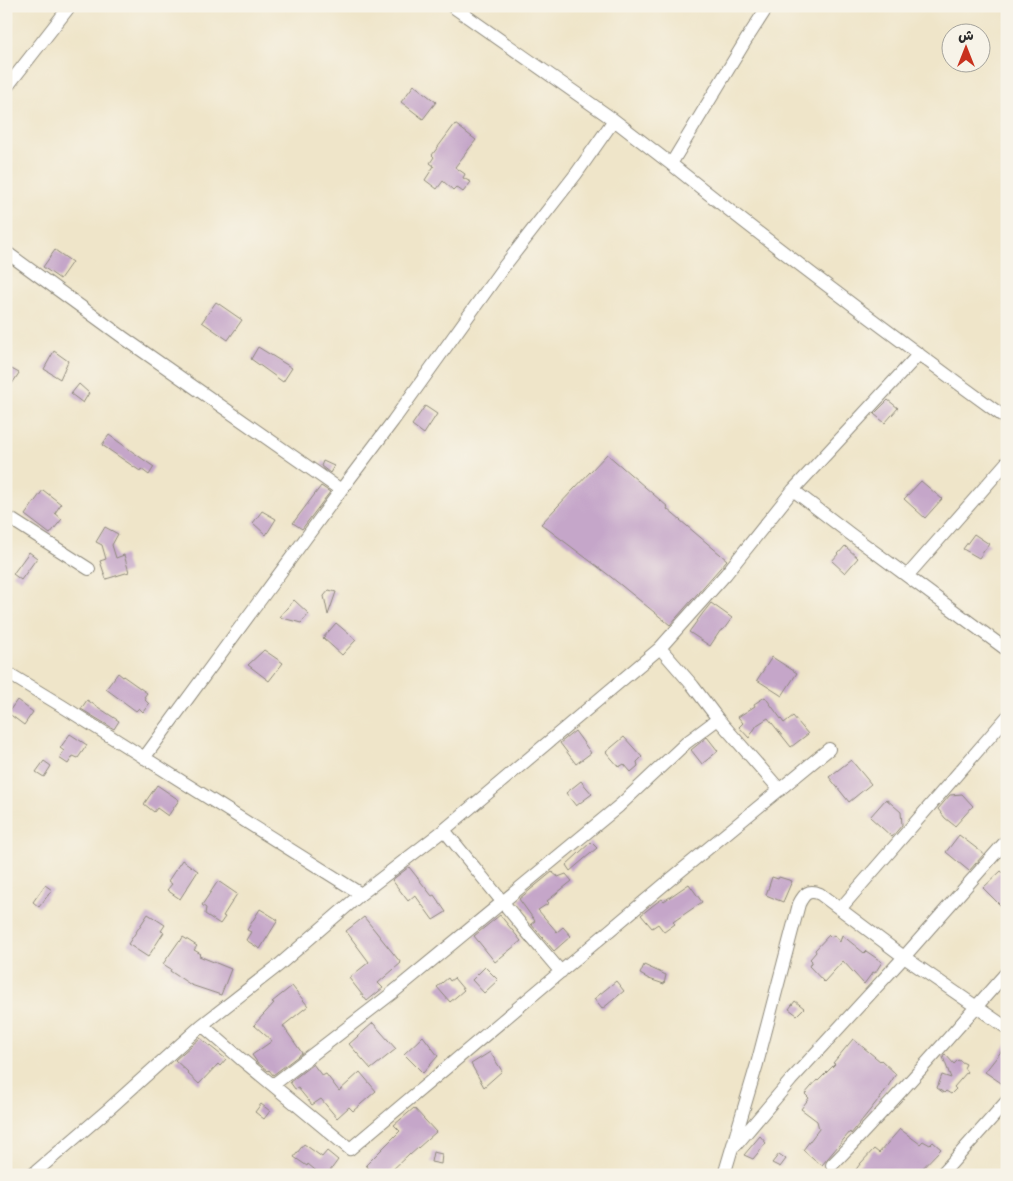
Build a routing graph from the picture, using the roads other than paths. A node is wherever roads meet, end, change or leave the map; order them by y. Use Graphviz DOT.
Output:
graph roads {
  1 [pos="70,6"];
  2 [pos="452,6"];
  3 [pos="768,6"];
  4 [pos="6,88"];
  5 [pos="614,120"];
  6 [pos="671,164"];
  7 [pos="6,252"];
  8 [pos="919,354"];
  9 [pos="1007,419"];
  10 [pos="1007,462"];
  11 [pos="341,490"];
  12 [pos="793,490"];
  13 [pos="6,516"];
  14 [pos="89,569"];
  15 [pos="907,576"];
  16 [pos="660,648"];
  17 [pos="1007,650"];
  18 [pos="6,672"];
  19 [pos="1007,717"];
  20 [pos="718,719"];
  21 [pos="830,749"];
  22 [pos="144,758"];
  23 [pos="780,790"];
  24 [pos="444,830"];
  25 [pos="1007,840"];
  26 [pos="361,894"];
  27 [pos="503,902"];
  28 [pos="840,909"];
  29 [pos="904,957"];
  30 [pos="561,972"];
  31 [pos="1007,972"];
  32 [pos="976,1007"];
  33 [pos="202,1025"];
  34 [pos="1007,1028"];
  35 [pos="273,1085"];
  36 [pos="1007,1101"];
  37 [pos="733,1148"];
  38 [pos="832,1165"];
  39 [pos="32,1175"];
  40 [pos="724,1175"];
  41 [pos="941,1175"];
  1 -- 4 [label="street"];
  2 -- 5 [label="street"];
  3 -- 6 [label="street"];
  5 -- 6 [label="street"];
  5 -- 11 [label="street"];
  6 -- 8 [label="street"];
  7 -- 11 [label="street"];
  8 -- 9 [label="street"];
  8 -- 12 [label="street"];
  10 -- 15 [label="street"];
  11 -- 22 [label="street"];
  12 -- 15 [label="street"];
  12 -- 16 [label="street"];
  13 -- 14 [label="street"];
  15 -- 17 [label="street"];
  16 -- 20 [label="street"];
  16 -- 24 [label="street"];
  18 -- 22 [label="street"];
  19 -- 28 [label="street"];
  20 -- 23 [label="street"];
  20 -- 27 [label="street"];
  21 -- 23 [label="street"];
  22 -- 26 [label="street"];
  23 -- 30 [label="street"];
  24 -- 26 [label="street"];
  24 -- 27 [label="street"];
  25 -- 29 [label="street"];
  26 -- 33 [label="street"];
  27 -- 30 [label="street"];
  27 -- 35 [label="street"];
  28 -- 29 [label="street"];
  28 -- 37 [label="street"];
  29 -- 32 [label="street"];
  29 -- 37 [label="street"];
  30 -- 35 [label="street"];
  31 -- 32 [label="street"];
  32 -- 34 [label="street"];
  32 -- 38 [label="street"];
  33 -- 35 [label="street"];
  33 -- 39 [label="street"];
  36 -- 41 [label="street"];
  37 -- 40 [label="street"];
}
